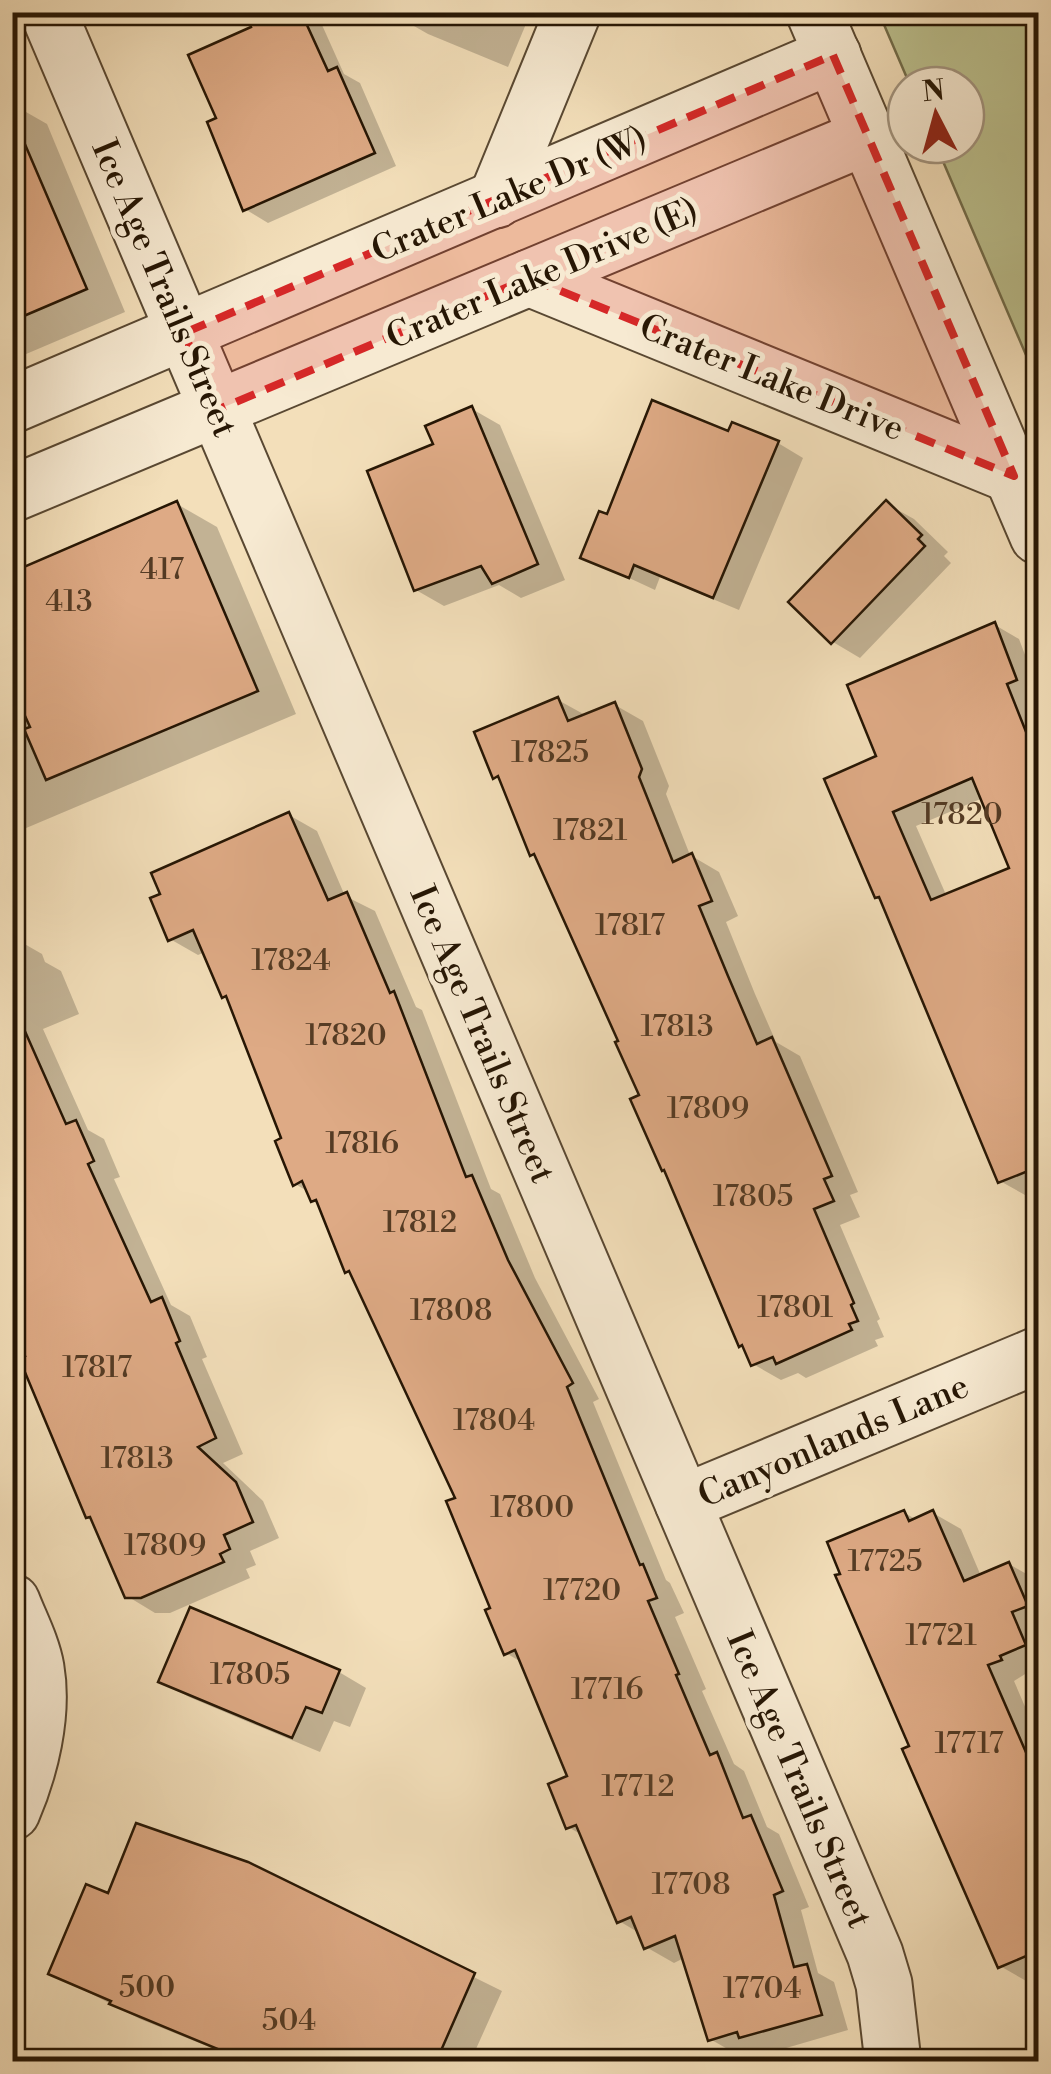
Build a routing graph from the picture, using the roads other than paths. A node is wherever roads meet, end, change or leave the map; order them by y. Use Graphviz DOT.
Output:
graph roads {
  1 [pos="48,12"];
  2 [pos="573,12"];
  3 [pos="823,34"];
  4 [pos="866,137"];
  5 [pos="496,200"];
  6 [pos="529,278"];
  7 [pos="184,333"];
  8 [pos="12,405"];
  9 [pos="217,410"];
  10 [pos="1014,476"];
  11 [pos="12,494"];
  12 [pos="1038,536"];
  13 [pos="1038,1354"];
  14 [pos="682,1503"];
  15 [pos="12,1602"];
  16 [pos="12,1812"];
  17 [pos="893,2062"];
  1 -- 7 [label="street, Ice Age Trails Street"];
  2 -- 5 [label="street"];
  3 -- 4 [label="street"];
  3 -- 5 [label="street, Crater Lake Dr (W)"];
  4 -- 6 [label="street, Crater Lake Drive (E)"];
  4 -- 10 [label="street"];
  5 -- 7 [label="street, Crater Lake Dr (W)"];
  6 -- 9 [label="street, Crater Lake Drive (E)"];
  6 -- 10 [label="street, Crater Lake Drive"];
  7 -- 8 [label="street"];
  7 -- 9 [label="street, Ice Age Trails Street"];
  9 -- 11 [label="street"];
  9 -- 14 [label="street, Ice Age Trails Street"];
  10 -- 12 [label="street"];
  13 -- 14 [label="street, Canyonlands Lane"];
  14 -- 17 [label="street, Ice Age Trails Street"];
  15 -- 16 [label="street"];
}
